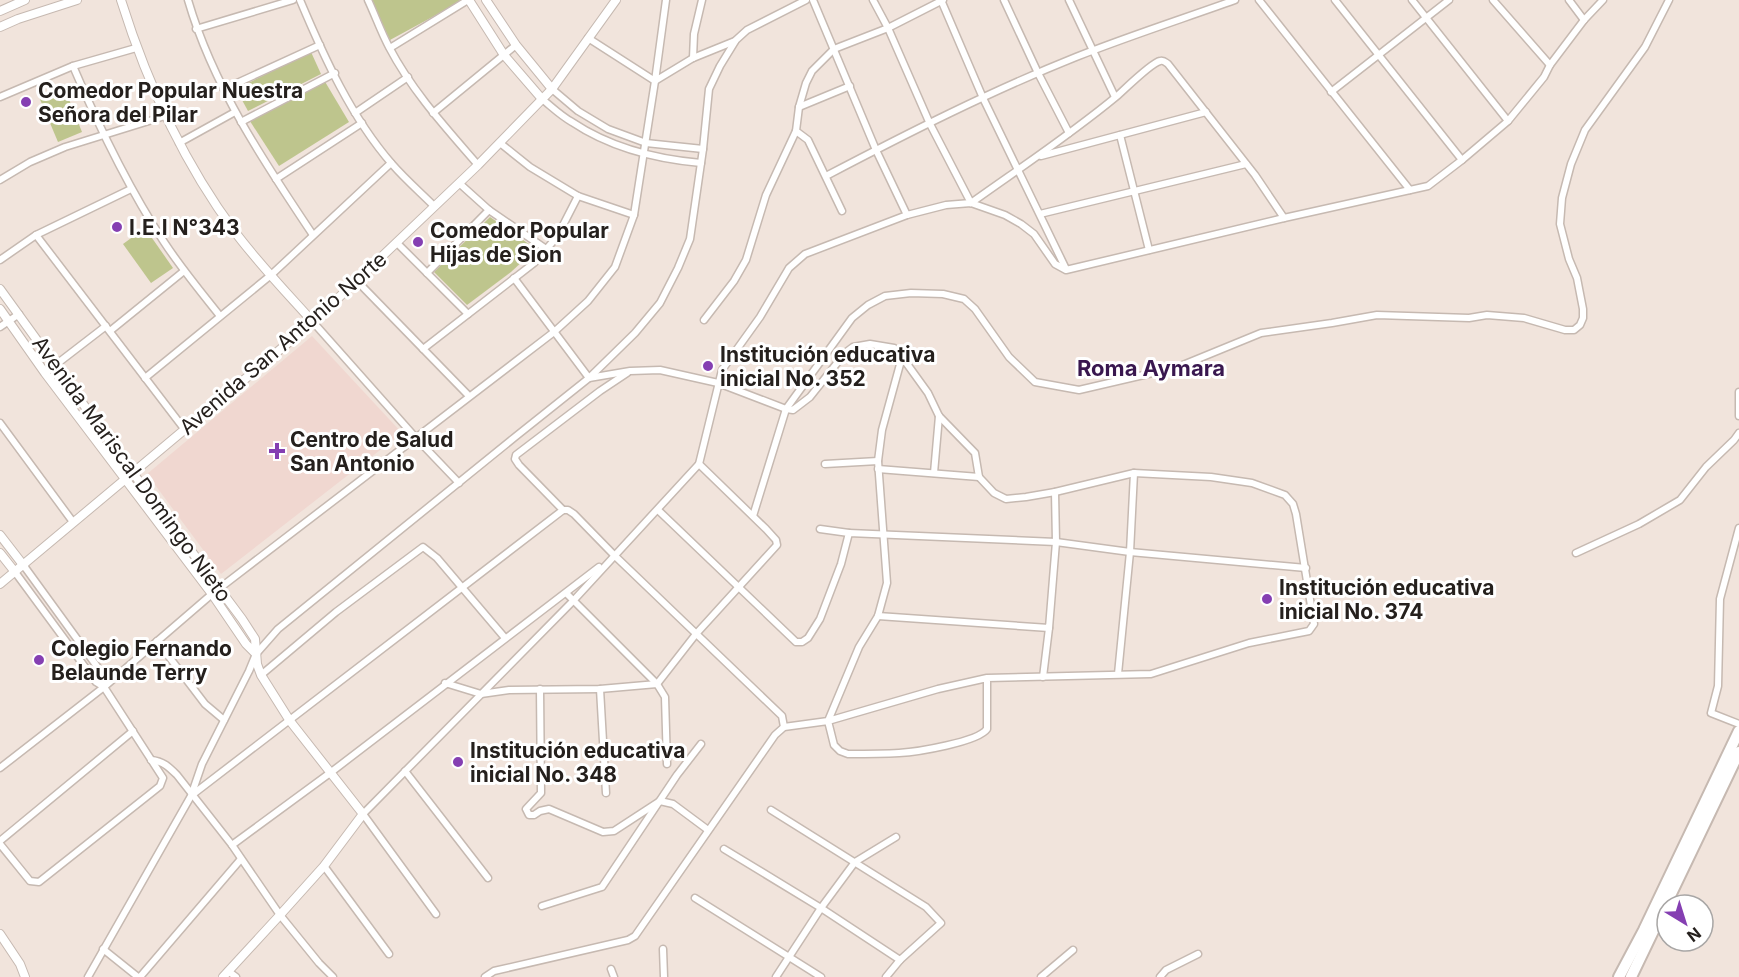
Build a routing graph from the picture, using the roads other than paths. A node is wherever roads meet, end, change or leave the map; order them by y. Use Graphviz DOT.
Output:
graph roads {
  1 [pos="25,0"];
  2 [pos="77,0"];
  3 [pos="121,0"];
  4 [pos="188,0"];
  5 [pos="293,0"];
  6 [pos="300,0"];
  7 [pos="368,0"];
  8 [pos="469,0"];
  9 [pos="486,0"];
  10 [pos="615,0"];
  11 [pos="666,0"];
  12 [pos="702,0"];
  13 [pos="806,0"];
  14 [pos="813,0"];
  15 [pos="873,0"];
  16 [pos="942,0"];
  17 [pos="1004,0"];
  18 [pos="1069,0"];
  19 [pos="1235,0"];
  20 [pos="1259,0"];
  21 [pos="1335,0"];
  22 [pos="1412,0"];
  23 [pos="1449,0"];
  24 [pos="1493,0"];
  25 [pos="1569,0"];
  26 [pos="1603,0"];
  27 [pos="1669,0"];
  28 [pos="0,11"];
  29 [pos="1426,17"];
  30 [pos="1584,20"];
  31 [pos="0,27"];
  32 [pos="196,28"];
  33 [pos="888,28"];
  34 [pos="588,38"];
  35 [pos="736,40"];
  36 [pos="320,45"];
  37 [pos="516,45"];
  38 [pos="136,48"];
  39 [pos="390,48"];
  40 [pos="834,49"];
  41 [pos="1094,50"];
  42 [pos="504,55"];
  43 [pos="1379,55"];
  44 [pos="693,58"];
  45 [pos="1550,65"];
  46 [pos="73,66"];
  47 [pos="334,73"];
  48 [pos="1038,73"];
  49 [pos="408,76"];
  50 [pos="656,81"];
  51 [pos="850,86"];
  52 [pos="552,88"];
  53 [pos="224,89"];
  54 [pos="1331,92"];
  55 [pos="0,97"];
  56 [pos="1115,97"];
  57 [pos="983,98"];
  58 [pos="542,99"];
  59 [pos="799,107"];
  60 [pos="235,112"];
  61 [pos="1206,112"];
  62 [pos="355,113"];
  63 [pos="433,113"];
  64 [pos="165,116"];
  65 [pos="1508,121"];
  66 [pos="241,122"];
  67 [pos="362,123"];
  68 [pos="930,124"];
  69 [pos="796,131"];
  70 [pos="1069,133"];
  71 [pos="102,134"];
  72 [pos="1120,135"];
  73 [pos="179,143"];
  74 [pos="500,143"];
  75 [pos="646,143"];
  76 [pos="703,148"];
  77 [pos="876,150"];
  78 [pos="645,155"];
  79 [pos="1036,157"];
  80 [pos="1462,160"];
  81 [pos="391,163"];
  82 [pos="701,163"];
  83 [pos="1246,164"];
  84 [pos="478,165"];
  85 [pos="1018,170"];
  86 [pos="826,176"];
  87 [pos="276,179"];
  88 [pos="0,180"];
  89 [pos="459,183"];
  90 [pos="131,189"];
  91 [pos="1410,190"];
  92 [pos="1135,192"];
  93 [pos="578,196"];
  94 [pos="971,203"];
  95 [pos="434,206"];
  96 [pos="489,210"];
  97 [pos="842,211"];
  98 [pos="1040,214"];
  99 [pos="634,215"];
  100 [pos="907,215"];
  101 [pos="1284,218"];
  102 [pos="36,235"];
  103 [pos="313,236"];
  104 [pos="397,243"];
  105 [pos="546,249"];
  106 [pos="1149,250"];
  107 [pos="0,261"];
  108 [pos="1066,270"];
  109 [pos="184,271"];
  110 [pos="427,273"];
  111 [pos="271,275"];
  112 [pos="514,278"];
  113 [pos="356,280"];
  114 [pos="1,292"];
  115 [pos="0,309"];
  116 [pos="19,314"];
  117 [pos="468,314"];
  118 [pos="220,316"];
  119 [pos="704,320"];
  120 [pos="9,321"];
  121 [pos="313,322"];
  122 [pos="0,327"];
  123 [pos="108,329"];
  124 [pos="554,332"];
  125 [pos="423,349"];
  126 [pos="902,357"];
  127 [pos="56,365"];
  128 [pos="630,371"];
  129 [pos="45,373"];
  130 [pos="145,378"];
  131 [pos="590,378"];
  132 [pos="718,383"];
  133 [pos="1739,392"];
  134 [pos="469,396"];
  135 [pos="786,409"];
  136 [pos="939,416"];
  137 [pos="1739,416"];
  138 [pos="0,423"];
  139 [pos="184,430"];
  140 [pos="1739,433"];
  141 [pos="416,438"];
  142 [pos="878,460"];
  143 [pos="699,464"];
  144 [pos="825,464"];
  145 [pos="879,469"];
  146 [pos="133,473"];
  147 [pos="934,473"];
  148 [pos="1134,473"];
  149 [pos="979,477"];
  150 [pos="126,480"];
  151 [pos="459,483"];
  152 [pos="1055,492"];
  153 [pos="563,510"];
  154 [pos="658,510"];
  155 [pos="753,516"];
  156 [pos="73,522"];
  157 [pos="1739,528"];
  158 [pos="820,530"];
  159 [pos="849,533"];
  160 [pos="882,533"];
  161 [pos="0,535"];
  162 [pos="1056,542"];
  163 [pos="1130,552"];
  164 [pos="0,553"];
  165 [pos="1576,553"];
  166 [pos="614,555"];
  167 [pos="24,566"];
  168 [pos="1306,568"];
  169 [pos="15,573"];
  170 [pos="0,584"];
  171 [pos="738,586"];
  172 [pos="463,587"];
  173 [pos="220,588"];
  174 [pos="566,593"];
  175 [pos="212,594"];
  176 [pos="573,601"];
  177 [pos="878,616"];
  178 [pos="1049,628"];
  179 [pos="696,634"];
  180 [pos="505,638"];
  181 [pos="157,641"];
  182 [pos="256,654"];
  183 [pos="1118,674"];
  184 [pos="261,675"];
  185 [pos="1043,677"];
  186 [pos="987,678"];
  187 [pos="445,683"];
  188 [pos="657,684"];
  189 [pos="104,687"];
  190 [pos="600,689"];
  191 [pos="540,690"];
  192 [pos="482,694"];
  193 [pos="224,720"];
  194 [pos="290,721"];
  195 [pos="828,722"];
  196 [pos="1739,724"];
  197 [pos="784,727"];
  198 [pos="1739,731"];
  199 [pos="133,732"];
  200 [pos="701,744"];
  201 [pos="1739,752"];
  202 [pos="151,760"];
  203 [pos="667,764"];
  204 [pos="0,768"];
  205 [pos="405,771"];
  206 [pos="330,773"];
  207 [pos="606,793"];
  208 [pos="191,796"];
  209 [pos="660,801"];
  210 [pos="771,810"];
  211 [pos="363,814"];
  212 [pos="708,830"];
  213 [pos="896,837"];
  214 [pos="0,842"];
  215 [pos="232,845"];
  216 [pos="724,849"];
  217 [pos="241,859"];
  218 [pos="855,862"];
  219 [pos="324,866"];
  220 [pos="488,878"];
  221 [pos="695,898"];
  222 [pos="542,906"];
  223 [pos="821,908"];
  224 [pos="436,914"];
  225 [pos="280,915"];
  226 [pos="0,934"];
  227 [pos="103,949"];
  228 [pos="663,950"];
  229 [pos="1073,950"];
  230 [pos="389,954"];
  231 [pos="1198,954"];
  232 [pos="790,957"];
  233 [pos="900,960"];
  234 [pos="611,969"];
  235 [pos="226,974"];
  236 [pos="495,974"];
  237 [pos="25,977"];
  238 [pos="88,977"];
  239 [pos="139,977"];
  240 [pos="236,977"];
  241 [pos="333,977"];
  242 [pos="485,977"];
  243 [pos="614,977"];
  244 [pos="664,977"];
  245 [pos="776,977"];
  246 [pos="821,977"];
  247 [pos="886,977"];
  248 [pos="1041,977"];
  249 [pos="1160,977"];
  250 [pos="1620,977"];
  251 [pos="1630,977"];
  1 -- 28 [label="street"];
  2 -- 31 [label="street"];
  3 -- 38 [label="street"];
  4 -- 32 [label="street"];
  5 -- 32 [label="street"];
  6 -- 36 [label="street"];
  7 -- 39 [label="street"];
  8 -- 39 [label="street"];
  8 -- 42 [label="street"];
  9 -- 37 [label="street"];
  10 -- 34 [label="street, Avenida San Antonio Norte"];
  11 -- 50 [label="street"];
  12 -- 44 [label="street"];
  13 -- 35 [label="street"];
  14 -- 40 [label="street"];
  15 -- 33 [label="street"];
  16 -- 33 [label="street"];
  16 -- 57 [label="street"];
  17 -- 48 [label="street"];
  18 -- 41 [label="street"];
  19 -- 41 [label="street"];
  20 -- 54 [label="street"];
  21 -- 43 [label="street"];
  22 -- 29 [label="street"];
  23 -- 29 [label="street"];
  24 -- 45 [label="street"];
  25 -- 30 [label="street"];
  26 -- 30 [label="street"];
  27 -- 135 [label="street"];
  29 -- 43 [label="street"];
  29 -- 65 [label="street"];
  30 -- 45 [label="street"];
  32 -- 53 [label="street"];
  33 -- 40 [label="street"];
  33 -- 68 [label="street"];
  34 -- 50 [label="street"];
  34 -- 52 [label="street, Avenida San Antonio Norte"];
  35 -- 44 [label="street"];
  35 -- 76 [label="street"];
  36 -- 47 [label="street"];
  36 -- 53 [label="street"];
  37 -- 42 [label="street"];
  37 -- 52 [label="street"];
  38 -- 46 [label="street"];
  38 -- 64 [label="street"];
  39 -- 49 [label="street"];
  40 -- 51 [label="street"];
  40 -- 59 [label="street"];
  41 -- 48 [label="street"];
  41 -- 56 [label="street"];
  42 -- 58 [label="street"];
  42 -- 63 [label="street"];
  43 -- 54 [label="street"];
  43 -- 80 [label="street"];
  44 -- 50 [label="street"];
  45 -- 65 [label="street"];
  46 -- 55 [label="street"];
  46 -- 71 [label="street"];
  47 -- 62 [label="street"];
  47 -- 66 [label="street"];
  48 -- 57 [label="street"];
  48 -- 70 [label="street"];
  49 -- 62 [label="street"];
  49 -- 63 [label="street"];
  50 -- 75 [label="street"];
  51 -- 59 [label="street"];
  51 -- 77 [label="street"];
  52 -- 58 [label="street, Avenida San Antonio Norte"];
  52 -- 75 [label="street"];
  53 -- 60 [label="street"];
  54 -- 91 [label="street"];
  56 -- 61 [label="street"];
  56 -- 70 [label="street"];
  57 -- 68 [label="street"];
  57 -- 85 [label="street"];
  58 -- 74 [label="street, Avenida San Antonio Norte"];
  58 -- 78 [label="street"];
  59 -- 69 [label="street"];
  60 -- 66 [label="street"];
  60 -- 73 [label="street"];
  61 -- 72 [label="street"];
  61 -- 83 [label="street"];
  62 -- 67 [label="street"];
  63 -- 84 [label="street"];
  64 -- 71 [label="street"];
  64 -- 73 [label="street"];
  65 -- 80 [label="street"];
  66 -- 87 [label="street"];
  67 -- 81 [label="street"];
  67 -- 87 [label="street"];
  68 -- 77 [label="street"];
  68 -- 94 [label="street"];
  69 -- 86 [label="street"];
  69 -- 119 [label="street"];
  70 -- 79 [label="street"];
  71 -- 88 [label="street"];
  71 -- 90 [label="street"];
  72 -- 79 [label="street"];
  72 -- 92 [label="street"];
  73 -- 111 [label="street"];
  74 -- 84 [label="street, Avenida San Antonio Norte"];
  74 -- 93 [label="street"];
  75 -- 76 [label="street"];
  75 -- 78 [label="street"];
  76 -- 82 [label="street"];
  77 -- 86 [label="street"];
  77 -- 100 [label="street"];
  78 -- 82 [label="street"];
  78 -- 99 [label="street"];
  79 -- 85 [label="street"];
  80 -- 91 [label="street"];
  81 -- 95 [label="street"];
  81 -- 103 [label="street"];
  82 -- 131 [label="street"];
  83 -- 92 [label="street"];
  83 -- 101 [label="street"];
  84 -- 89 [label="street, Avenida San Antonio Norte"];
  85 -- 94 [label="street"];
  85 -- 98 [label="street"];
  86 -- 97 [label="street"];
  87 -- 103 [label="street"];
  89 -- 95 [label="street, Avenida San Antonio Norte"];
  89 -- 96 [label="street"];
  90 -- 102 [label="street"];
  90 -- 109 [label="street"];
  91 -- 101 [label="street"];
  92 -- 98 [label="street"];
  92 -- 106 [label="street"];
  93 -- 99 [label="street"];
  93 -- 105 [label="street"];
  94 -- 100 [label="street"];
  94 -- 108 [label="street"];
  95 -- 104 [label="street, Avenida San Antonio Norte"];
  96 -- 105 [label="street"];
  96 -- 110 [label="street"];
  98 -- 108 [label="street"];
  99 -- 124 [label="street"];
  100 -- 132 [label="street"];
  101 -- 106 [label="street"];
  102 -- 107 [label="street"];
  102 -- 123 [label="street"];
  103 -- 111 [label="street"];
  104 -- 110 [label="street"];
  104 -- 113 [label="street, Avenida San Antonio Norte"];
  105 -- 112 [label="street"];
  106 -- 108 [label="street"];
  109 -- 118 [label="street"];
  109 -- 123 [label="street"];
  110 -- 117 [label="street"];
  111 -- 118 [label="street"];
  111 -- 121 [label="street"];
  112 -- 117 [label="street"];
  112 -- 124 [label="street"];
  113 -- 121 [label="street, Avenida San Antonio Norte"];
  113 -- 125 [label="street"];
  114 -- 116 [label="street, Avenida Mariscal Domingo Nieto"];
  115 -- 120 [label="street, Avenida Mariscal Domingo Nieto"];
  116 -- 120 [label="street"];
  116 -- 127 [label="street, Avenida Mariscal Domingo Nieto"];
  117 -- 125 [label="street"];
  118 -- 130 [label="street"];
  120 -- 122 [label="street"];
  120 -- 129 [label="street, Avenida Mariscal Domingo Nieto"];
  121 -- 139 [label="street, Avenida San Antonio Norte"];
  121 -- 141 [label="street"];
  123 -- 127 [label="street"];
  123 -- 130 [label="street"];
  124 -- 131 [label="street"];
  124 -- 134 [label="street"];
  125 -- 134 [label="street"];
  126 -- 135 [label="street"];
  126 -- 136 [label="street"];
  126 -- 142 [label="street"];
  127 -- 129 [label="street"];
  127 -- 146 [label="street, Avenida Mariscal Domingo Nieto"];
  128 -- 131 [label="street"];
  128 -- 132 [label="street"];
  128 -- 153 [label="street"];
  129 -- 150 [label="street, Avenida Mariscal Domingo Nieto"];
  130 -- 139 [label="street"];
  131 -- 151 [label="street"];
  132 -- 135 [label="street"];
  132 -- 143 [label="street"];
  133 -- 137 [label="street"];
  134 -- 141 [label="street"];
  135 -- 155 [label="street"];
  136 -- 147 [label="street"];
  136 -- 149 [label="street"];
  138 -- 156 [label="street"];
  139 -- 146 [label="street, Avenida San Antonio Norte"];
  140 -- 165 [label="street"];
  141 -- 151 [label="street"];
  141 -- 173 [label="street"];
  142 -- 144 [label="street"];
  142 -- 145 [label="street"];
  143 -- 154 [label="street"];
  143 -- 155 [label="street"];
  145 -- 147 [label="street"];
  145 -- 160 [label="street"];
  146 -- 150 [label="street, Avenida San Antonio Norte"];
  146 -- 173 [label="street, Avenida Mariscal Domingo Nieto"];
  147 -- 149 [label="street"];
  148 -- 152 [label="street"];
  148 -- 163 [label="street"];
  148 -- 168 [label="street"];
  149 -- 152 [label="street"];
  150 -- 156 [label="street, Avenida San Antonio Norte"];
  150 -- 175 [label="street, Avenida Mariscal Domingo Nieto"];
  151 -- 182 [label="street"];
  152 -- 162 [label="street"];
  153 -- 166 [label="street"];
  153 -- 172 [label="street"];
  154 -- 166 [label="street"];
  154 -- 171 [label="street"];
  155 -- 171 [label="street"];
  156 -- 167 [label="street, Avenida San Antonio Norte"];
  157 -- 196 [label="street"];
  158 -- 159 [label="street"];
  159 -- 160 [label="street"];
  159 -- 171 [label="street"];
  160 -- 162 [label="street"];
  160 -- 177 [label="street"];
  161 -- 167 [label="street"];
  162 -- 163 [label="street"];
  162 -- 178 [label="street"];
  163 -- 168 [label="street"];
  163 -- 183 [label="street"];
  164 -- 169 [label="street"];
  166 -- 174 [label="street"];
  166 -- 176 [label="street"];
  166 -- 179 [label="street"];
  167 -- 169 [label="street, Avenida San Antonio Norte"];
  167 -- 189 [label="street"];
  168 -- 183 [label="street"];
  169 -- 170 [label="street, Avenida San Antonio Norte"];
  169 -- 189 [label="street"];
  171 -- 179 [label="street"];
  172 -- 180 [label="street"];
  172 -- 184 [label="street"];
  172 -- 194 [label="street"];
  173 -- 175 [label="street"];
  173 -- 182 [label="street, Avenida Mariscal Domingo Nieto"];
  174 -- 176 [label="street"];
  174 -- 180 [label="street"];
  175 -- 181 [label="street"];
  175 -- 182 [label="street, Avenida Mariscal Domingo Nieto"];
  176 -- 188 [label="street"];
  176 -- 192 [label="street"];
  177 -- 178 [label="street"];
  177 -- 195 [label="street"];
  178 -- 185 [label="street"];
  179 -- 188 [label="street"];
  179 -- 197 [label="street"];
  180 -- 187 [label="street"];
  181 -- 189 [label="street"];
  181 -- 193 [label="street"];
  182 -- 184 [label="street, Avenida Mariscal Domingo Nieto"];
  182 -- 193 [label="street"];
  183 -- 185 [label="street"];
  184 -- 194 [label="street, Avenida Mariscal Domingo Nieto"];
  185 -- 186 [label="street"];
  186 -- 195 [label="street"];
  186 -- 195 [label="street"];
  187 -- 192 [label="street"];
  187 -- 206 [label="street"];
  188 -- 190 [label="street"];
  188 -- 203 [label="street"];
  189 -- 199 [label="street"];
  189 -- 204 [label="street"];
  190 -- 191 [label="street"];
  190 -- 207 [label="street"];
  191 -- 192 [label="street"];
  191 -- 209 [label="street"];
  192 -- 205 [label="street"];
  193 -- 208 [label="street"];
  194 -- 206 [label="street, Avenida Mariscal Domingo Nieto"];
  194 -- 208 [label="street"];
  195 -- 197 [label="street"];
  197 -- 212 [label="street"];
  198 -- 250 [label="main road"];
  199 -- 202 [label="street"];
  199 -- 214 [label="street"];
  200 -- 209 [label="street"];
  201 -- 251 [label="main road"];
  202 -- 208 [label="street"];
  202 -- 214 [label="street"];
  205 -- 211 [label="street"];
  205 -- 220 [label="street"];
  206 -- 211 [label="street, Avenida Mariscal Domingo Nieto"];
  206 -- 215 [label="street"];
  208 -- 215 [label="street"];
  208 -- 227 [label="street"];
  209 -- 212 [label="street"];
  209 -- 222 [label="street"];
  210 -- 218 [label="street"];
  211 -- 219 [label="street"];
  211 -- 224 [label="street, Avenida Mariscal Domingo Nieto"];
  212 -- 236 [label="street"];
  213 -- 218 [label="street"];
  215 -- 217 [label="street"];
  216 -- 223 [label="street"];
  217 -- 225 [label="street"];
  217 -- 239 [label="street"];
  218 -- 223 [label="street"];
  218 -- 233 [label="street"];
  219 -- 225 [label="street"];
  219 -- 230 [label="street"];
  221 -- 232 [label="street"];
  223 -- 232 [label="street"];
  223 -- 233 [label="street"];
  225 -- 235 [label="street"];
  225 -- 241 [label="street"];
  226 -- 237 [label="street"];
  227 -- 238 [label="street"];
  227 -- 239 [label="street"];
  228 -- 244 [label="street"];
  229 -- 248 [label="street"];
  231 -- 249 [label="street"];
  232 -- 245 [label="street"];
  232 -- 246 [label="street"];
  233 -- 247 [label="street"];
  234 -- 243 [label="street"];
  235 -- 240 [label="street"];
  236 -- 242 [label="street"];
}
